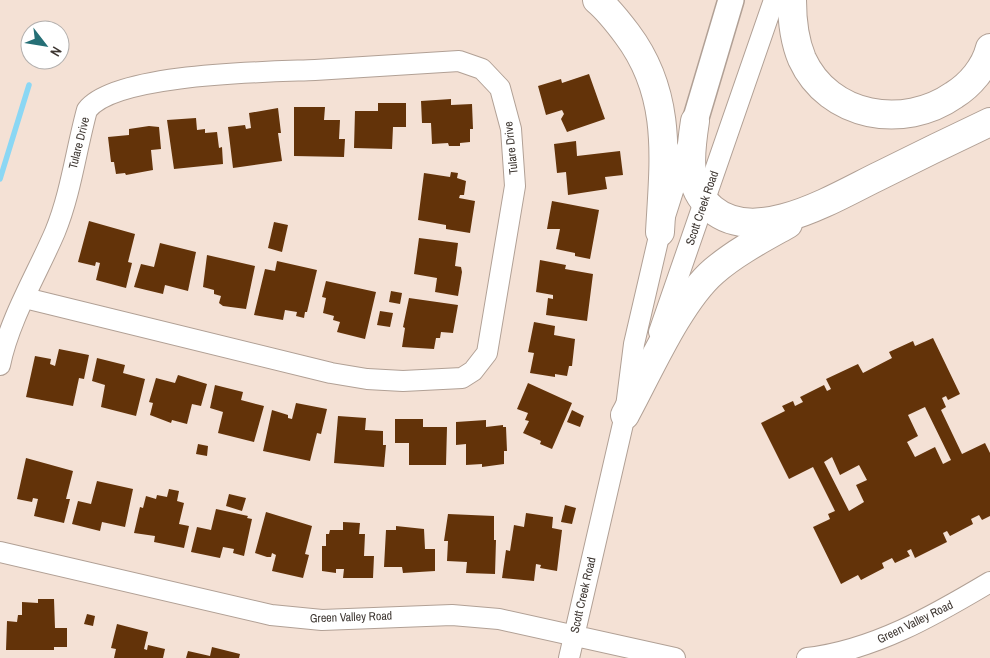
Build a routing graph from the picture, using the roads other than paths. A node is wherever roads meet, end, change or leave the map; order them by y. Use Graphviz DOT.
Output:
graph roads {
  1 [pos="597,0"];
  2 [pos="731,0"];
  3 [pos="774,0"];
  4 [pos="792,0"];
  5 [pos="990,48"];
  6 [pos="695,121"];
  7 [pos="990,122"];
  8 [pos="704,202"];
  9 [pos="825,202"];
  10 [pos="660,232"];
  11 [pos="25,298"];
  12 [pos="0,365"];
  13 [pos="625,415"];
  14 [pos="0,552"];
  15 [pos="990,582"];
  16 [pos="574,635"];
  17 [pos="569,658"];
  18 [pos="674,658"];
  19 [pos="807,658"];
  1 -- 10 [label="highway"];
  2 -- 6 [label="main road, Scott Creek Road"];
  3 -- 8 [label="street, Scott Creek Road"];
  4 -- 5 [label="highway"];
  6 -- 8 [label="highway"];
  6 -- 10 [label="street, Scott Creek Road"];
  7 -- 9 [label="highway"];
  8 -- 9 [label="highway"];
  8 -- 13 [label="street, Scott Creek Road"];
  9 -- 13 [label="highway"];
  10 -- 13 [label="street, Scott Creek Road"];
  11 -- 11 [label="street, Tulare Drive"];
  11 -- 12 [label="street, Tulare Drive"];
  13 -- 16 [label="street, Scott Creek Road"];
  14 -- 16 [label="street, Green Valley Road"];
  15 -- 19 [label="street, Green Valley Road"];
  16 -- 17 [label="street, Scott Creek Road"];
  16 -- 18 [label="street, Green Valley Road"];
}
